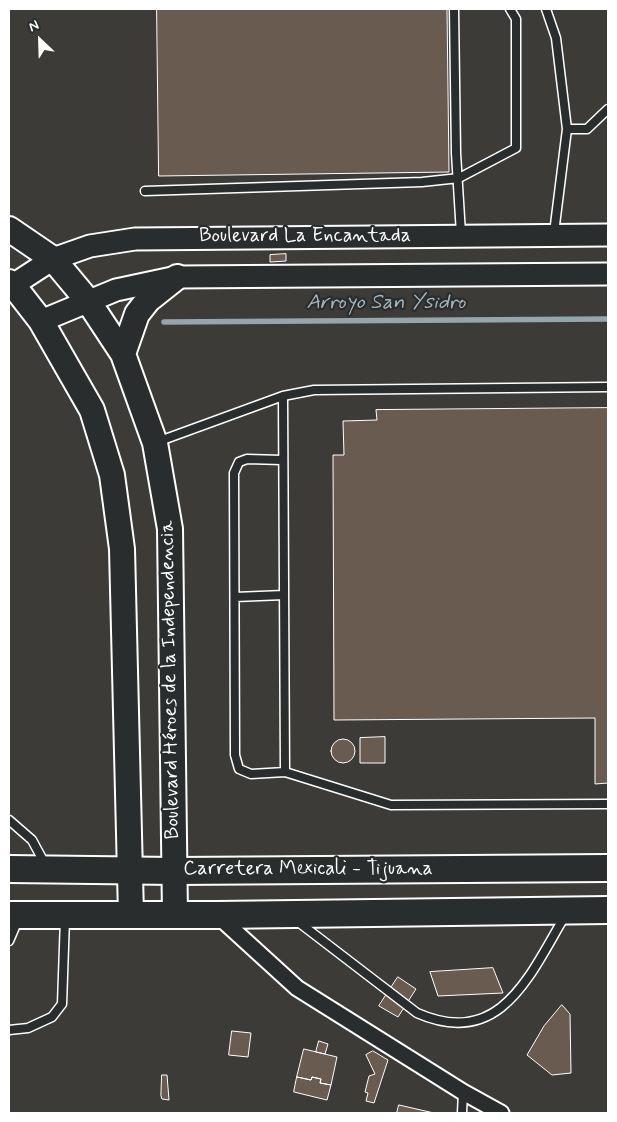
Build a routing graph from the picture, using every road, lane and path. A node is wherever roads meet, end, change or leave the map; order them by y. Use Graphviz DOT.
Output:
graph roads {
  1 [pos="454,9"];
  2 [pos="510,9"];
  3 [pos="546,9"];
  4 [pos="608,108"];
  5 [pos="567,129"];
  6 [pos="459,178"];
  7 [pos="145,191"];
  8 [pos="9,229"];
  9 [pos="554,235"];
  10 [pos="608,235"];
  11 [pos="461,236"];
  12 [pos="53,259"];
  13 [pos="608,274"];
  14 [pos="177,277"];
  15 [pos="11,284"];
  16 [pos="88,302"];
  17 [pos="41,322"];
  18 [pos="122,354"];
  19 [pos="608,387"];
  20 [pos="283,396"];
  21 [pos="155,443"];
  22 [pos="282,460"];
  23 [pos="284,595"];
  24 [pos="235,597"];
  25 [pos="285,772"];
  26 [pos="608,804"];
  27 [pos="9,820"];
  28 [pos="608,868"];
  29 [pos="9,869"];
  30 [pos="47,869"];
  31 [pos="130,871"];
  32 [pos="175,871"];
  33 [pos="568,910"];
  34 [pos="608,910"];
  35 [pos="287,914"];
  36 [pos="14,915"];
  37 [pos="65,915"];
  38 [pos="131,915"];
  39 [pos="175,915"];
  40 [pos="216,915"];
  41 [pos="9,941"];
  42 [pos="9,1030"];
  43 [pos="463,1092"];
  44 [pos="462,1113"];
  45 [pos="501,1113"];
  1 -- 6 [label="lane"];
  2 -- 6 [label="lane"];
  3 -- 5 [label="lane"];
  4 -- 5 [label="lane"];
  5 -- 9 [label="lane"];
  6 -- 7 [label="lane"];
  6 -- 11 [label="lane"];
  8 -- 12 [label="main road, Boulevard Héroes de la Independencia"];
  9 -- 10 [label="main road, Boulevard La Encantada"];
  9 -- 11 [label="main road, Boulevard La Encantada"];
  11 -- 12 [label="main road, Boulevard La Encantada"];
  12 -- 15 [label="main road, Boulevard La Encantada"];
  12 -- 16 [label="main road, Boulevard Héroes de la Independencia"];
  13 -- 14 [label="main road, Boulevard La Encantada"];
  14 -- 16 [label="main road, Boulevard La Encantada"];
  14 -- 18 [label="main road"];
  15 -- 17 [label="main road"];
  16 -- 17 [label="main road, Boulevard La Encantada"];
  16 -- 18 [label="main road, Boulevard Héroes de la Independencia"];
  17 -- 31 [label="main road"];
  18 -- 21 [label="main road, Boulevard Héroes de la Independencia"];
  19 -- 20 [label="lane"];
  20 -- 21 [label="lane"];
  20 -- 22 [label="lane"];
  21 -- 32 [label="main road, Boulevard Héroes de la Independencia"];
  22 -- 23 [label="lane"];
  22 -- 24 [label="lane"];
  23 -- 24 [label="lane"];
  23 -- 25 [label="lane"];
  24 -- 25 [label="lane"];
  25 -- 26 [label="lane"];
  27 -- 30 [label="lane"];
  28 -- 32 [label="highway, Carretera Mexicali - Tijuana"];
  29 -- 30 [label="highway, Carretera Mexicali - Tijuana"];
  30 -- 31 [label="highway, Carretera Mexicali - Tijuana"];
  31 -- 32 [label="highway, Carretera Mexicali - Tijuana"];
  31 -- 38 [label="main road"];
  32 -- 39 [label="main road, Boulevard Héroes de la Independencia"];
  33 -- 34 [label="highway"];
  33 -- 35 [label="highway"];
  33 -- 35 [label="lane"];
  35 -- 40 [label="highway"];
  36 -- 37 [label="highway"];
  36 -- 41 [label="lane"];
  37 -- 38 [label="highway"];
  37 -- 42 [label="lane"];
  38 -- 39 [label="highway"];
  39 -- 40 [label="highway"];
  40 -- 43 [label="street"];
  43 -- 44 [label="lane"];
  43 -- 45 [label="street"];
}
